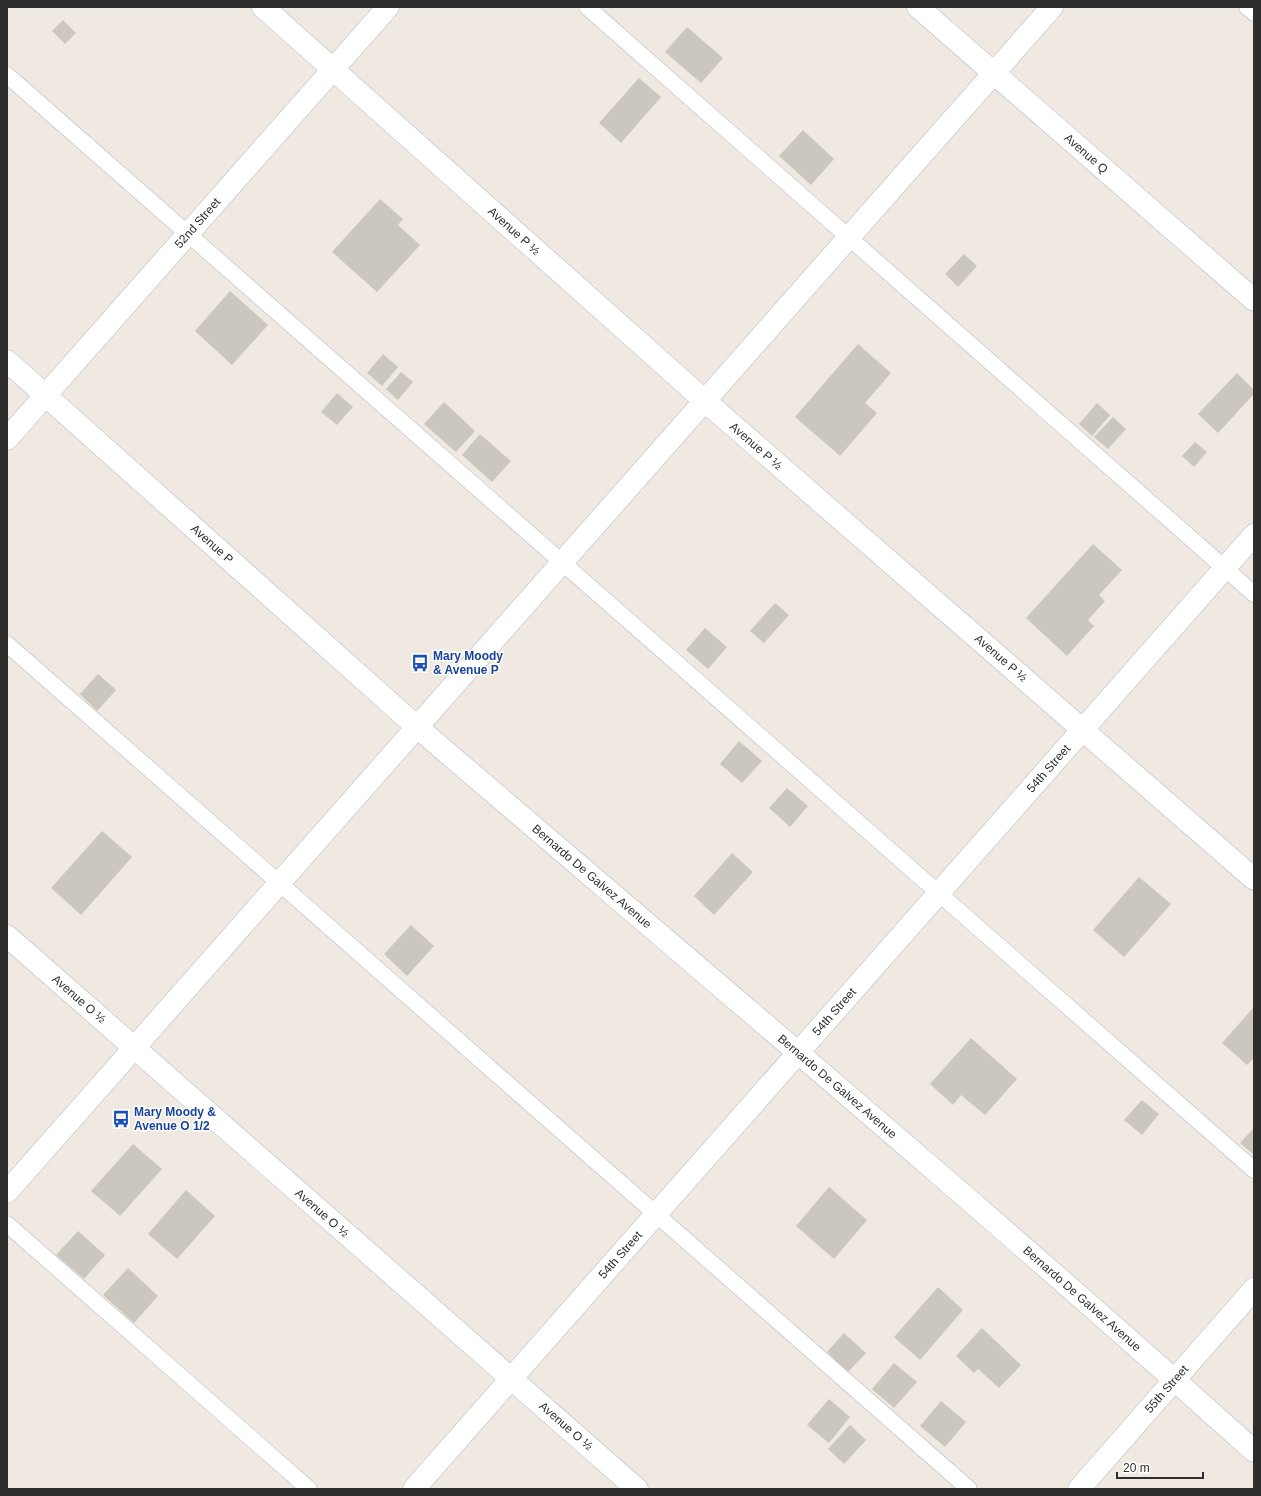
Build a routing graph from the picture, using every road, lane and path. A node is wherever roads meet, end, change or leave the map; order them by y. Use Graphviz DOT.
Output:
graph roads {
  1 [pos="263,7"];
  2 [pos="388,7"];
  3 [pos="587,7"];
  4 [pos="918,7"];
  5 [pos="1052,7"];
  6 [pos="1248,7"];
  7 [pos="1254,13"];
  8 [pos="333,69"];
  9 [pos="994,73"];
  10 [pos="7,75"];
  11 [pos="188,234"];
  12 [pos="849,237"];
  13 [pos="1254,300"];
  14 [pos="7,361"];
  15 [pos="46,396"];
  16 [pos="705,401"];
  17 [pos="7,439"];
  18 [pos="1254,535"];
  19 [pos="562,563"];
  20 [pos="1224,568"];
  21 [pos="1254,594"];
  22 [pos="7,644"];
  23 [pos="417,727"];
  24 [pos="1083,729"];
  25 [pos="1254,879"];
  26 [pos="280,883"];
  27 [pos="938,893"];
  28 [pos="7,936"];
  29 [pos="134,1048"];
  30 [pos="798,1052"];
  31 [pos="1254,1170"];
  32 [pos="7,1192"];
  33 [pos="656,1214"];
  34 [pos="7,1224"];
  35 [pos="1254,1289"];
  36 [pos="511,1379"];
  37 [pos="1174,1380"];
  38 [pos="1254,1451"];
  39 [pos="309,1489"];
  40 [pos="414,1489"];
  41 [pos="637,1489"];
  42 [pos="969,1489"];
  43 [pos="1078,1489"];
  1 -- 8 [label="street, Avenue P ½"];
  2 -- 8 [label="street, 52nd Street"];
  3 -- 12 [label="lane"];
  4 -- 9 [label="street, Avenue Q"];
  5 -- 9 [label="street"];
  6 -- 7 [label="lane"];
  8 -- 11 [label="street, 52nd Street"];
  8 -- 16 [label="street, Avenue P ½"];
  9 -- 12 [label="street"];
  9 -- 13 [label="street, Avenue Q"];
  10 -- 11 [label="lane"];
  11 -- 15 [label="street, 52nd Street"];
  11 -- 19 [label="lane"];
  12 -- 16 [label="street"];
  12 -- 20 [label="lane"];
  14 -- 15 [label="street, Avenue P"];
  15 -- 17 [label="street, 52nd Street"];
  15 -- 23 [label="street, Avenue P"];
  16 -- 19 [label="street"];
  16 -- 24 [label="street, Avenue P ½"];
  18 -- 20 [label="street, 54th Street"];
  19 -- 23 [label="street"];
  19 -- 27 [label="lane"];
  20 -- 21 [label="lane"];
  20 -- 24 [label="street, 54th Street"];
  22 -- 26 [label="lane"];
  23 -- 26 [label="street"];
  23 -- 30 [label="street, Bernardo De Galvez Avenue"];
  24 -- 25 [label="street, Avenue P ½"];
  24 -- 27 [label="street, 54th Street"];
  26 -- 29 [label="street"];
  26 -- 33 [label="lane"];
  27 -- 30 [label="street, 54th Street"];
  27 -- 31 [label="lane"];
  28 -- 29 [label="street, Avenue O ½"];
  29 -- 32 [label="street"];
  29 -- 36 [label="street, Avenue O ½"];
  30 -- 33 [label="street, 54th Street"];
  30 -- 37 [label="street, Bernardo De Galvez Avenue"];
  33 -- 36 [label="street, 54th Street"];
  33 -- 42 [label="lane"];
  34 -- 39 [label="lane"];
  35 -- 37 [label="street, 55th Street"];
  36 -- 40 [label="street, 54th Street"];
  36 -- 41 [label="street, Avenue O ½"];
  37 -- 38 [label="street, Bernardo De Galvez Avenue"];
  37 -- 43 [label="street, 55th Street"];
}
